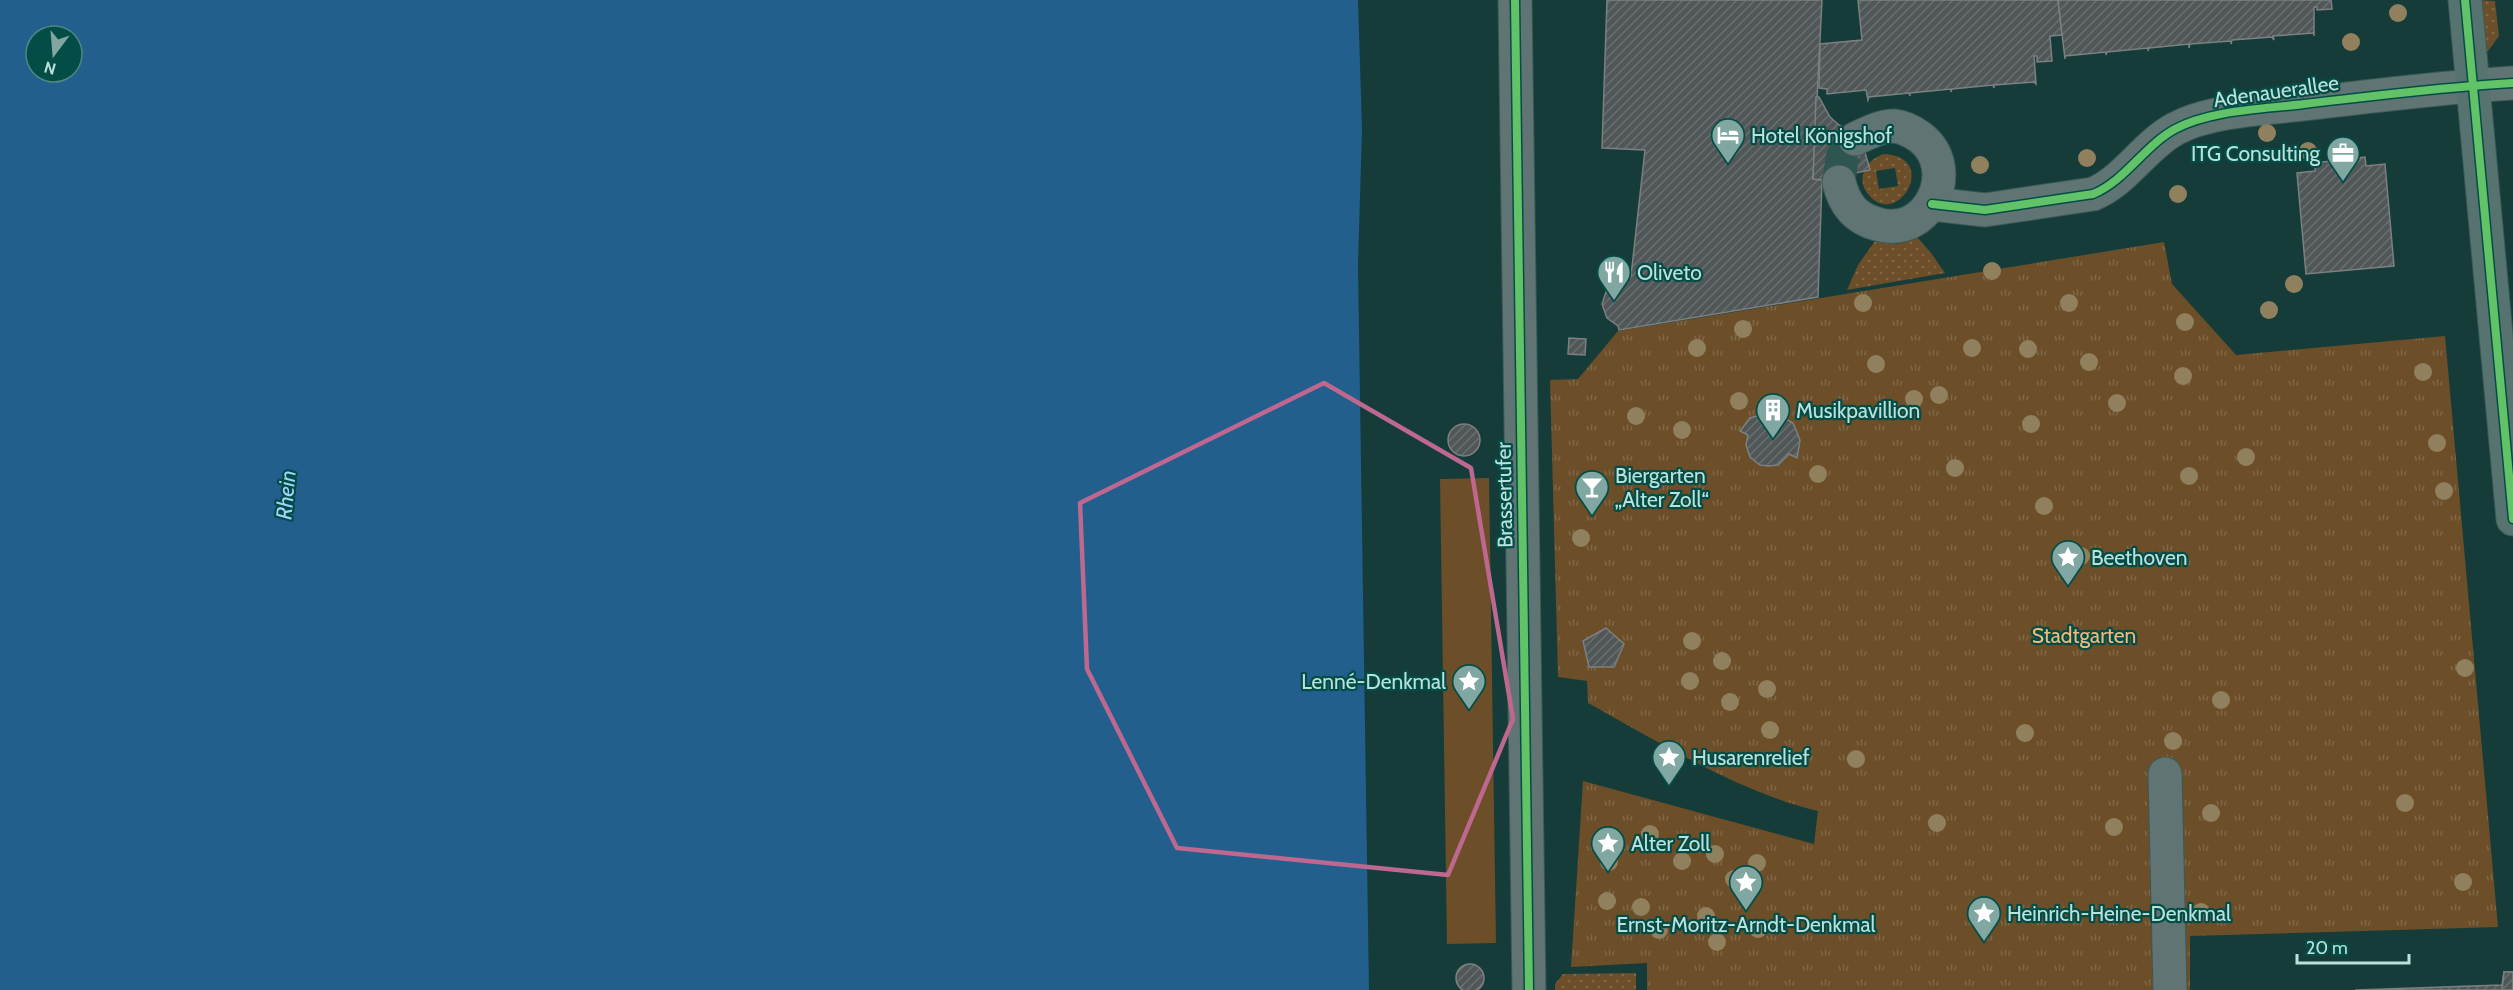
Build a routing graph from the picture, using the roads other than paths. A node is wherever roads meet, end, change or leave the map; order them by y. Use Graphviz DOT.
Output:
graph roads {
  1 [pos="1515,0"];
  2 [pos="2465,0"];
  3 [pos="2513,83"];
  4 [pos="2471,85"];
  5 [pos="1855,139"];
  6 [pos="1839,182"];
  7 [pos="1932,204"];
  8 [pos="2513,519"];
  9 [pos="2165,774"];
  10 [pos="1529,990"];
  11 [pos="2170,990"];
  1 -- 10 [label="street, Brassertufer"];
  2 -- 4 [label="main road"];
  3 -- 4 [label="street, Adenauerallee"];
  4 -- 7 [label="street, Adenauerallee"];
  4 -- 8 [label="main road"];
  5 -- 7 [label="street"];
  6 -- 7 [label="street"];
  9 -- 11 [label="street"];
}
